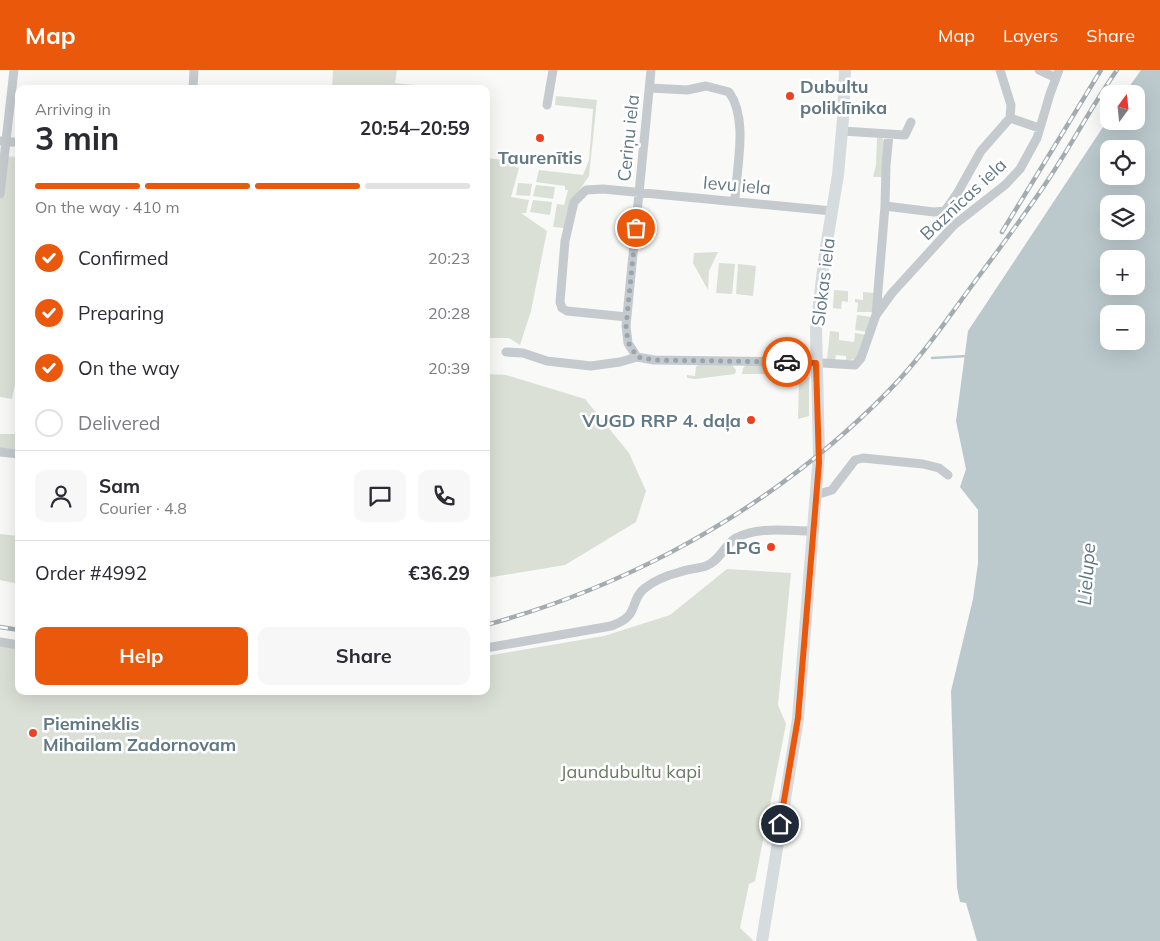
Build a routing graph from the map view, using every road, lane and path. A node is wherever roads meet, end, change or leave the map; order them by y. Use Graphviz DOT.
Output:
graph roads {
  1 [pos="14,70"];
  2 [pos="194,70"];
  3 [pos="553,70"];
  4 [pos="651,70"];
  5 [pos="845,70"];
  6 [pos="1000,70"];
  7 [pos="1038,70"];
  8 [pos="1058,74"];
  9 [pos="193,85"];
  10 [pos="650,88"];
  11 [pos="547,105"];
  12 [pos="1010,118"];
  13 [pos="911,122"];
  14 [pos="1040,128"];
  15 [pos="842,130"];
  16 [pos="889,134"];
  17 [pos="3,141"];
  18 [pos="639,192"];
  19 [pos="0,194"];
  20 [pos="735,200"];
  21 [pos="885,206"];
  22 [pos="832,210"];
  23 [pos="945,211"];
  24 [pos="954,225"];
  25 [pos="876,315"];
  26 [pos="627,317"];
  27 [pos="506,352"];
  28 [pos="637,357"];
  29 [pos="816,363"];
  30 [pos="0,452"];
  31 [pos="15,454"];
  32 [pos="948,475"];
  33 [pos="816,495"];
  34 [pos="812,531"];
  35 [pos="0,642"];
  36 [pos="15,644"];
  37 [pos="490,647"];
  38 [pos="762,941"];
  1 -- 17 [label="street"];
  2 -- 9 [label="street"];
  3 -- 11 [label="street"];
  4 -- 10 [label="street, Ceriņu iela"];
  5 -- 15 [label="main road, Slokas iela"];
  6 -- 12 [label="street"];
  7 -- 8 [label="street"];
  8 -- 14 [label="street, Baznīcas iela"];
  10 -- 18 [label="street, Ceriņu iela"];
  10 -- 20 [label="street"];
  12 -- 14 [label="street"];
  12 -- 23 [label="street"];
  13 -- 16 [label="street"];
  14 -- 24 [label="street, Baznīcas iela"];
  15 -- 16 [label="street"];
  15 -- 22 [label="main road, Slokas iela"];
  16 -- 21 [label="street"];
  17 -- 19 [label="street"];
  18 -- 20 [label="street, Ievu iela"];
  18 -- 26 [label="street, Ceriņu iela"];
  18 -- 26 [label="street, Ievu iela"];
  20 -- 22 [label="street, Ievu iela"];
  21 -- 23 [label="street"];
  21 -- 25 [label="street"];
  22 -- 29 [label="main road, Slokas iela"];
  23 -- 24 [label="street"];
  24 -- 25 [label="street, Baznīcas iela"];
  25 -- 29 [label="street, Baznīcas iela"];
  26 -- 28 [label="street, Ceriņu iela"];
  27 -- 28 [label="street"];
  28 -- 29 [label="street"];
  29 -- 33 [label="main road, Slokas iela"];
  30 -- 31 [label="street"];
  32 -- 33 [label="street"];
  33 -- 34 [label="main road, Slokas iela"];
  34 -- 37 [label="street"];
  34 -- 38 [label="main road, Slokas iela"];
  35 -- 36 [label="street"];
}
